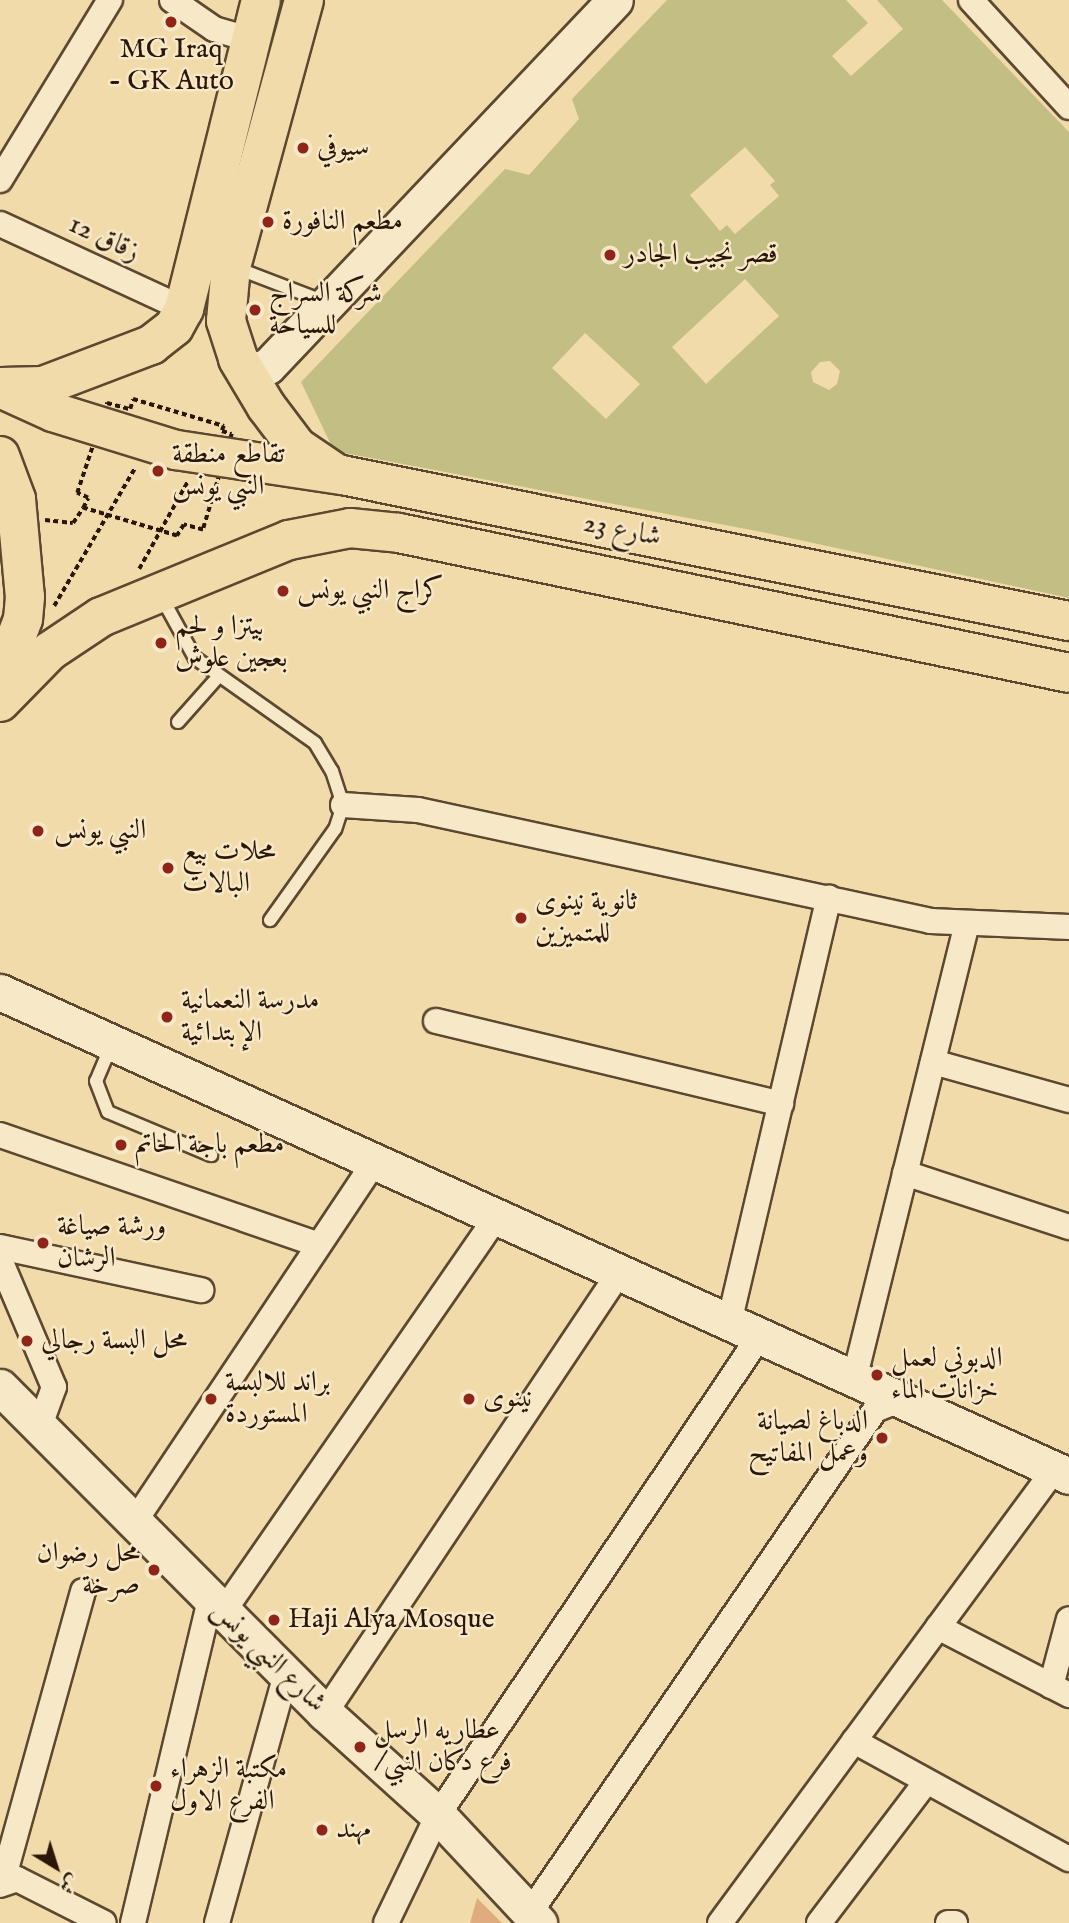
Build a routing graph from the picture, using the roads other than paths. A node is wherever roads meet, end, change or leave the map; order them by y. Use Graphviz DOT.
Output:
graph roads {
  1 [pos="110,0"];
  2 [pos="172,0"];
  3 [pos="261,0"];
  4 [pos="304,0"];
  5 [pos="615,0"];
  6 [pos="971,0"];
  7 [pos="250,39"];
  8 [pos="1069,107"];
  9 [pos="0,180"];
  10 [pos="0,224"];
  11 [pos="231,265"];
  12 [pos="325,302"];
  13 [pos="184,309"];
  14 [pos="237,359"];
  15 [pos="0,387"];
  16 [pos="0,456"];
  17 [pos="342,475"];
  18 [pos="147,583"];
  19 [pos="1061,618"];
  20 [pos="1022,664"];
  21 [pos="1069,673"];
  22 [pos="218,677"];
  23 [pos="1069,679"];
  24 [pos="0,681"];
  25 [pos="0,702"];
  26 [pos="178,722"];
  27 [pos="343,805"];
  28 [pos="829,898"];
  29 [pos="270,920"];
  30 [pos="966,926"];
  31 [pos="1069,928"];
  32 [pos="0,992"];
  33 [pos="436,1021"];
  34 [pos="111,1046"];
  35 [pos="933,1062"];
  36 [pos="1069,1100"];
  37 [pos="781,1104"];
  38 [pos="0,1135"];
  39 [pos="211,1155"];
  40 [pos="376,1160"];
  41 [pos="905,1173"];
  42 [pos="496,1218"];
  43 [pos="1069,1227"];
  44 [pos="317,1244"];
  45 [pos="0,1247"];
  46 [pos="0,1260"];
  47 [pos="619,1273"];
  48 [pos="201,1290"];
  49 [pos="744,1330"];
  50 [pos="854,1380"];
  51 [pos="0,1387"];
  52 [pos="900,1400"];
  53 [pos="39,1428"];
  54 [pos="1062,1473"];
  55 [pos="133,1524"];
  56 [pos="83,1591"];
  57 [pos="217,1606"];
  58 [pos="1069,1619"];
  59 [pos="938,1627"];
  60 [pos="286,1674"];
  61 [pos="1060,1690"];
  62 [pos="325,1713"];
  63 [pos="854,1741"];
  64 [pos="926,1782"];
  65 [pos="438,1815"];
  66 [pos="1069,1859"];
  67 [pos="2,1883"];
  68 [pos="534,1918"];
  69 [pos="104,1923"];
  70 [pos="133,1923"];
  71 [pos="217,1923"];
  72 [pos="386,1923"];
  73 [pos="720,1923"];
  74 [pos="819,1923"];
  75 [pos="948,1923"];
  76 [pos="955,1923"];
  1 -- 9 [label="street"];
  2 -- 7 [label="street"];
  3 -- 7 [label="main road"];
  4 -- 11 [label="main road"];
  5 -- 12 [label="street"];
  6 -- 8 [label="street"];
  7 -- 13 [label="main road"];
  10 -- 13 [label="street, زقاق 12"];
  11 -- 12 [label="lane"];
  11 -- 14 [label="main road"];
  12 -- 14 [label="street"];
  13 -- 15 [label="main road"];
  14 -- 17 [label="main road"];
  15 -- 17 [label="main road, شارع 23"];
  16 -- 24 [label="main road"];
  17 -- 19 [label="main road, شارع 23"];
  18 -- 20 [label="main road, شارع 23"];
  18 -- 22 [label="lane"];
  18 -- 25 [label="main road, شارع 23"];
  20 -- 21 [label="main road"];
  20 -- 23 [label="main road"];
  22 -- 26 [label="lane"];
  22 -- 27 [label="lane"];
  27 -- 28 [label="street"];
  27 -- 29 [label="lane"];
  28 -- 30 [label="street"];
  28 -- 37 [label="street"];
  30 -- 31 [label="street"];
  30 -- 35 [label="street"];
  32 -- 34 [label="street"];
  33 -- 37 [label="street"];
  34 -- 39 [label="lane"];
  34 -- 40 [label="street"];
  35 -- 36 [label="street"];
  35 -- 41 [label="street"];
  37 -- 49 [label="street"];
  38 -- 44 [label="street"];
  40 -- 42 [label="street"];
  40 -- 44 [label="street"];
  41 -- 43 [label="street"];
  41 -- 50 [label="street"];
  42 -- 47 [label="street"];
  42 -- 57 [label="street"];
  44 -- 55 [label="street"];
  45 -- 48 [label="street"];
  46 -- 53 [label="street"];
  47 -- 49 [label="street"];
  47 -- 62 [label="street"];
  49 -- 50 [label="street"];
  49 -- 65 [label="street"];
  50 -- 52 [label="street"];
  51 -- 53 [label="street, شارع النبي يونس"];
  52 -- 54 [label="street"];
  52 -- 68 [label="street"];
  53 -- 55 [label="street, شارع النبي يونس"];
  54 -- 59 [label="street"];
  55 -- 57 [label="street, شارع النبي يونس"];
  56 -- 67 [label="street"];
  57 -- 60 [label="street, شارع النبي يونس"];
  57 -- 70 [label="street"];
  58 -- 61 [label="street"];
  59 -- 61 [label="street"];
  59 -- 63 [label="street"];
  60 -- 62 [label="street, شارع النبي يونس"];
  60 -- 71 [label="street"];
  62 -- 65 [label="street, شارع النبي يونس"];
  63 -- 64 [label="street"];
  63 -- 73 [label="street"];
  64 -- 66 [label="street"];
  64 -- 74 [label="street"];
  65 -- 68 [label="street, شارع النبي يونس"];
  65 -- 72 [label="street"];
  67 -- 69 [label="street"];
  75 -- 76 [label="street"];
}
